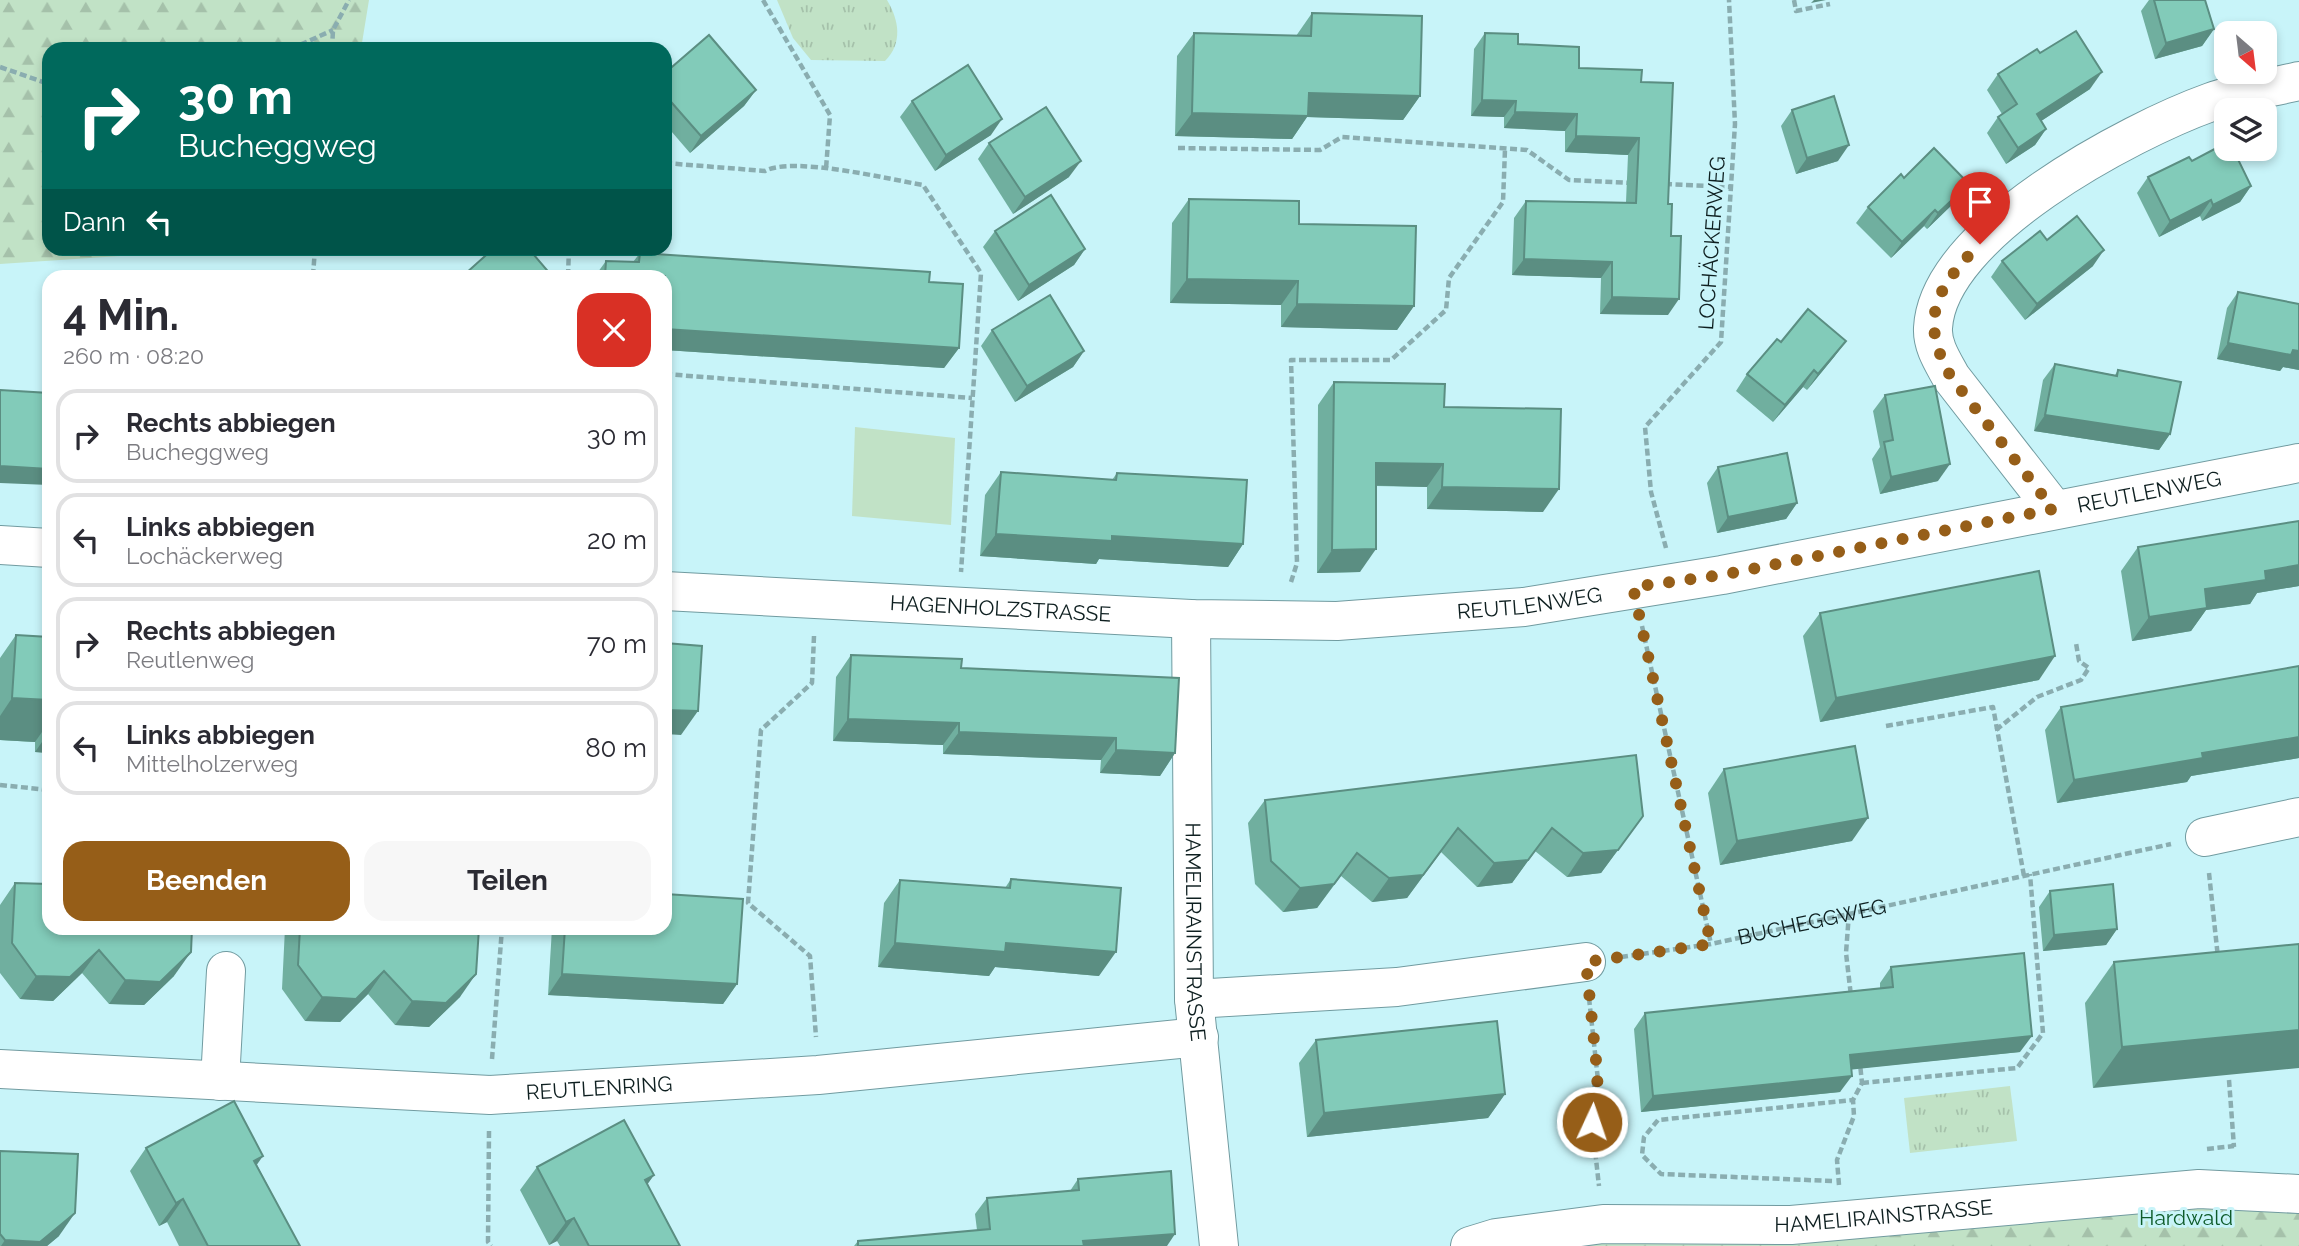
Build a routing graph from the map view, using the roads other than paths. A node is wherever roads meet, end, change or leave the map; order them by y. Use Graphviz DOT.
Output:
graph roads {
  1 [pos="2299,81"];
  2 [pos="2299,463"];
  3 [pos="2053,509"];
  4 [pos="0,545"];
  5 [pos="42,548"];
  6 [pos="672,591"];
  7 [pos="1191,619"];
  8 [pos="1337,621"];
  9 [pos="2299,817"];
  10 [pos="2205,837"];
  11 [pos="1586,962"];
  12 [pos="226,971"];
  13 [pos="1194,999"];
  14 [pos="1199,1037"];
  15 [pos="0,1069"];
  16 [pos="220,1081"];
  17 [pos="2299,1194"];
  18 [pos="1219,1246"];
  19 [pos="1470,1246"];
  1 -- 3 [label="street"];
  2 -- 3 [label="street, REUTLENWEG"];
  3 -- 8 [label="street, REUTLENWEG"];
  4 -- 5 [label="street"];
  6 -- 7 [label="street, HAGENHOLZSTRASSE"];
  7 -- 8 [label="street, HAGENHOLZSTRASSE"];
  7 -- 13 [label="street, HAMELIRAINSTRASSE"];
  9 -- 10 [label="street"];
  11 -- 13 [label="street"];
  12 -- 16 [label="street"];
  13 -- 14 [label="street, HAMELIRAINSTRASSE"];
  14 -- 16 [label="street, REUTLENRING"];
  14 -- 18 [label="street, HAMELIRAINSTRASSE"];
  15 -- 16 [label="street, REUTLENRING"];
  17 -- 19 [label="street, HAMELIRAINSTRASSE"];
}
